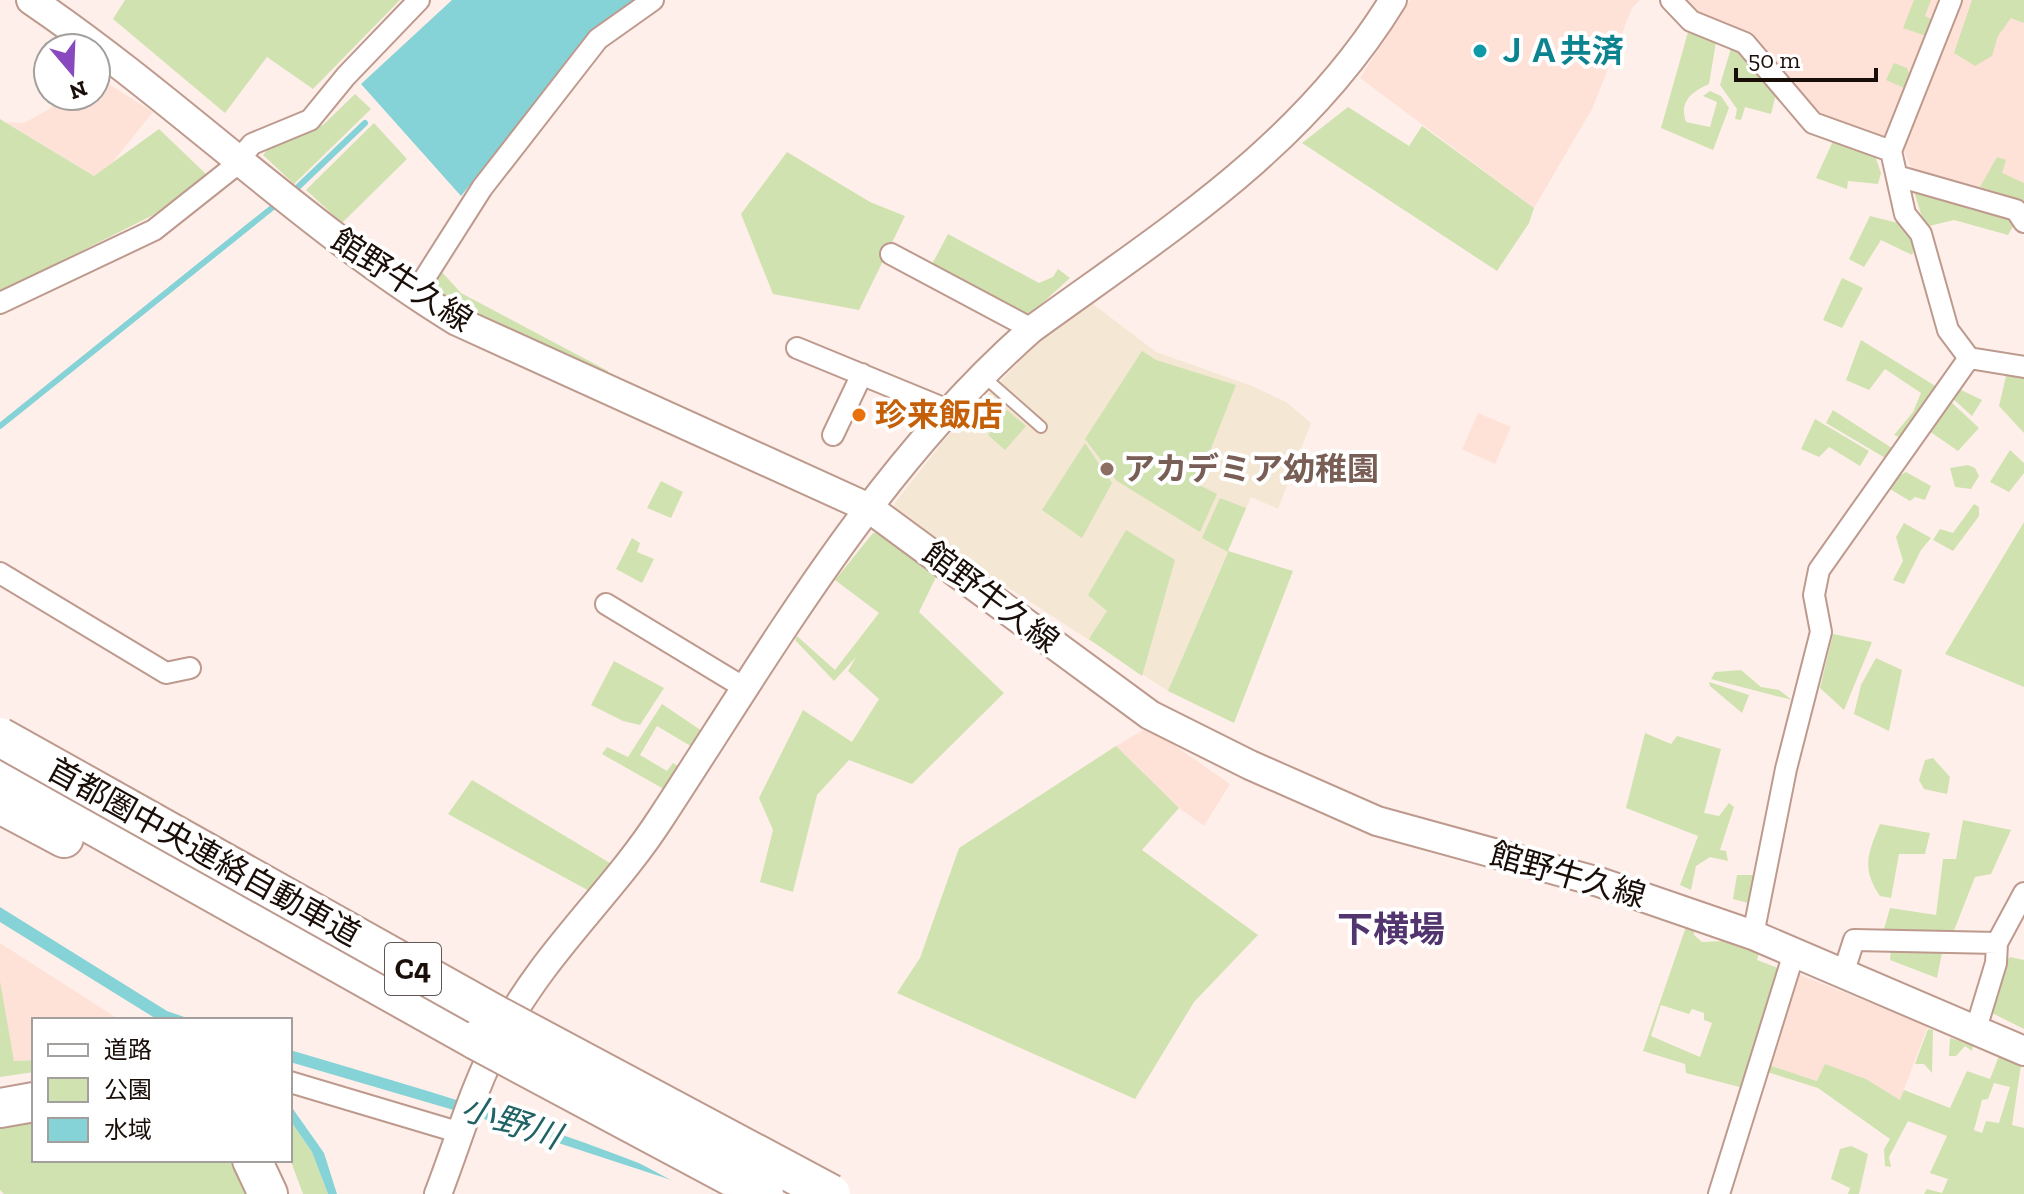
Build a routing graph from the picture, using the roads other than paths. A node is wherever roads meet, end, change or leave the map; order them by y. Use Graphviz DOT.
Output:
graph roads {
  1 [pos="419,0"];
  2 [pos="653,0"];
  3 [pos="1393,0"];
  4 [pos="1671,0"];
  5 [pos="1951,0"];
  6 [pos="33,1"];
  7 [pos="1891,151"];
  8 [pos="241,160"];
  9 [pos="1897,176"];
  10 [pos="2024,222"];
  11 [pos="891,254"];
  12 [pos="414,295"];
  13 [pos="0,303"];
  14 [pos="1032,329"];
  15 [pos="797,348"];
  16 [pos="1969,358"];
  17 [pos="2024,367"];
  18 [pos="862,374"];
  19 [pos="982,375"];
  20 [pos="948,410"];
  21 [pos="1041,427"];
  22 [pos="833,435"];
  23 [pos="869,508"];
  24 [pos="0,573"];
  25 [pos="606,604"];
  26 [pos="190,668"];
  27 [pos="743,687"];
  28 [pos="0,737"];
  29 [pos="0,773"];
  30 [pos="0,804"];
  31 [pos="2024,893"];
  32 [pos="1753,935"];
  33 [pos="1997,943"];
  34 [pos="1794,953"];
  35 [pos="1843,974"];
  36 [pos="1975,1032"];
  37 [pos="476,1040"];
  38 [pos="2024,1051"];
  39 [pos="32,1083"];
  40 [pos="292,1083"];
  41 [pos="0,1089"];
  42 [pos="32,1102"];
  43 [pos="0,1108"];
  44 [pos="463,1128"];
  45 [pos="253,1162"];
  46 [pos="276,1162"];
  47 [pos="268,1194"];
  48 [pos="289,1194"];
  49 [pos="438,1194"];
  50 [pos="764,1194"];
  51 [pos="831,1194"];
  52 [pos="1719,1194"];
  1 -- 8 [label="street"];
  2 -- 12 [label="street"];
  3 -- 14 [label="street"];
  4 -- 7 [label="street"];
  5 -- 7 [label="street"];
  6 -- 8 [label="main road, 館野牛久線"];
  7 -- 9 [label="street"];
  8 -- 12 [label="main road, 館野牛久線"];
  8 -- 13 [label="street"];
  9 -- 10 [label="street"];
  9 -- 16 [label="street"];
  11 -- 14 [label="street"];
  12 -- 23 [label="main road, 館野牛久線"];
  14 -- 19 [label="street"];
  15 -- 18 [label="street"];
  16 -- 17 [label="street"];
  16 -- 32 [label="street"];
  18 -- 20 [label="street"];
  18 -- 22 [label="street"];
  19 -- 20 [label="street"];
  19 -- 21 [label="lane"];
  20 -- 23 [label="street"];
  23 -- 27 [label="street"];
  23 -- 32 [label="main road, 館野牛久線"];
  24 -- 26 [label="street"];
  25 -- 27 [label="street"];
  27 -- 44 [label="street"];
  28 -- 51 [label="highway, 首都圏中央連絡自動車道 / C4, bridge"];
  29 -- 37 [label="highway, 首都圏中央連絡自動車道 / C4"];
  30 -- 37 [label="highway"];
  31 -- 33 [label="street"];
  32 -- 34 [label="main road, 館野牛久線"];
  33 -- 35 [label="street"];
  33 -- 36 [label="street"];
  34 -- 35 [label="main road, 館野牛久線"];
  34 -- 52 [label="street"];
  35 -- 36 [label="main road, 館野牛久線"];
  36 -- 38 [label="main road, 館野牛久線"];
  37 -- 50 [label="highway, 首都圏中央連絡自動車道 / C4, bridge"];
  39 -- 41 [label="highway"];
  40 -- 44 [label="street"];
  42 -- 43 [label="highway"];
  44 -- 49 [label="street"];
  45 -- 47 [label="highway"];
  46 -- 48 [label="highway"];
}
